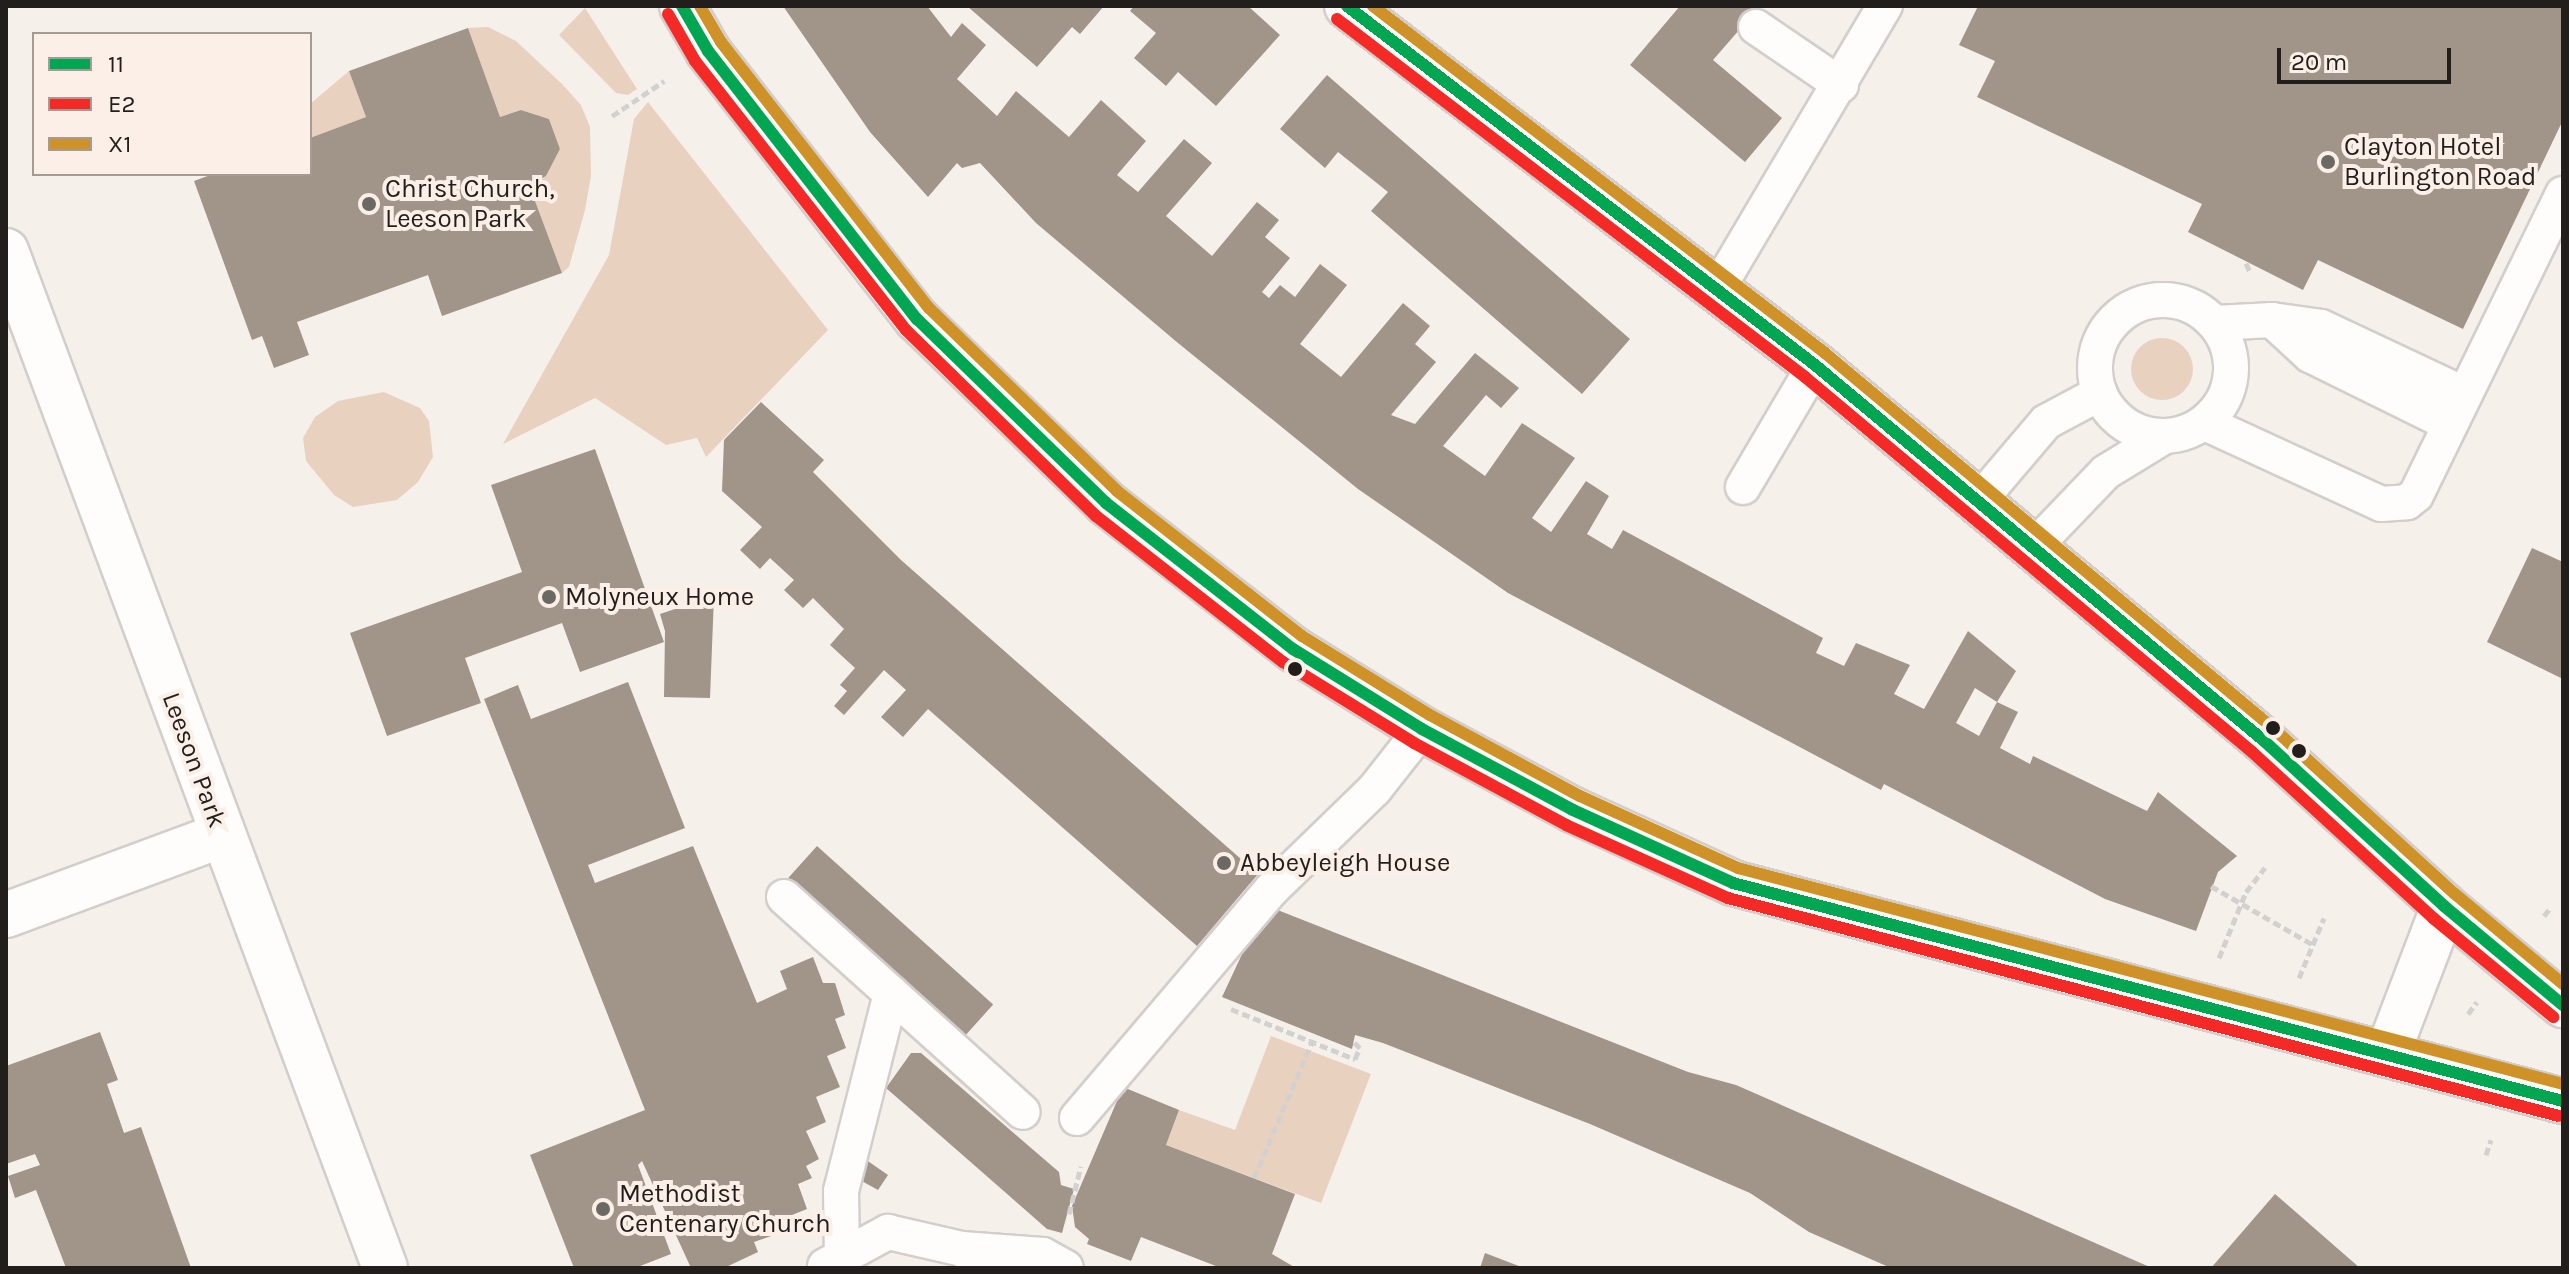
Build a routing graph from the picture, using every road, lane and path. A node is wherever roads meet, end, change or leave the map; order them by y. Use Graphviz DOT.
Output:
graph roads {
  1 [pos="682,6"];
  2 [pos="1347,6"];
  3 [pos="1885,6"];
  4 [pos="1756,27"];
  5 [pos="708,51"];
  6 [pos="1841,85"];
  7 [pos="612,116"];
  8 [pos="2563,194"];
  9 [pos="6,251"];
  10 [pos="1718,288"];
  11 [pos="2215,323"];
  12 [pos="1815,365"];
  13 [pos="2100,393"];
  14 [pos="2457,409"];
  15 [pos="2205,423"];
  16 [pos="2165,436"];
  17 [pos="1743,487"];
  18 [pos="1978,502"];
  19 [pos="2033,548"];
  20 [pos="1422,729"];
  21 [pos="222,835"];
  22 [pos="2265,868"];
  23 [pos="2211,886"];
  24 [pos="784,897"];
  25 [pos="2240,904"];
  26 [pos="2444,906"];
  27 [pos="2551,907"];
  28 [pos="6,915"];
  29 [pos="2544,916"];
  30 [pos="2324,918"];
  31 [pos="2312,944"];
  32 [pos="2219,959"];
  33 [pos="2299,978"];
  34 [pos="1189,992"];
  35 [pos="891,993"];
  36 [pos="2478,1001"];
  37 [pos="2563,1005"];
  38 [pos="2468,1014"];
  39 [pos="1312,1042"];
  40 [pos="1354,1042"];
  41 [pos="2387,1055"];
  42 [pos="2563,1101"];
  43 [pos="1023,1112"];
  44 [pos="1077,1118"];
  45 [pos="2491,1140"];
  46 [pos="2486,1155"];
  47 [pos="1254,1178"];
  48 [pos="976,1259"];
  49 [pos="832,1264"];
  50 [pos="1064,1267"];
  51 [pos="385,1268"];
  1 -- 5 [label="main road"];
  2 -- 10 [label="main road"];
  3 -- 6 [label="lane"];
  4 -- 6 [label="lane"];
  5 -- 7 [label="path"];
  5 -- 20 [label="main road"];
  6 -- 10 [label="lane"];
  8 -- 14 [label="lane"];
  9 -- 21 [label="main road, Leeson Park"];
  10 -- 12 [label="main road"];
  11 -- 13 [label="lane"];
  11 -- 14 [label="lane"];
  11 -- 15 [label="lane"];
  12 -- 17 [label="lane"];
  12 -- 18 [label="main road"];
  13 -- 16 [label="lane"];
  13 -- 18 [label="lane"];
  14 -- 15 [label="lane"];
  15 -- 16 [label="lane"];
  16 -- 19 [label="lane"];
  18 -- 19 [label="main road"];
  19 -- 26 [label="main road"];
  20 -- 34 [label="lane"];
  20 -- 41 [label="main road"];
  21 -- 28 [label="main road"];
  21 -- 51 [label="main road, Leeson Park"];
  22 -- 25 [label="path"];
  23 -- 25 [label="path"];
  24 -- 35 [label="lane"];
  25 -- 31 [label="path"];
  25 -- 32 [label="path"];
  26 -- 37 [label="main road"];
  26 -- 41 [label="main road"];
  27 -- 29 [label="path"];
  30 -- 31 [label="path"];
  31 -- 33 [label="path"];
  34 -- 39 [label="path"];
  34 -- 44 [label="lane"];
  35 -- 43 [label="lane"];
  35 -- 49 [label="lane"];
  36 -- 38 [label="path"];
  39 -- 40 [label="path"];
  39 -- 47 [label="path"];
  41 -- 42 [label="main road"];
  44 -- 50 [label="path"];
  45 -- 46 [label="path"];
  48 -- 49 [label="lane"];
  48 -- 50 [label="lane"];
}
